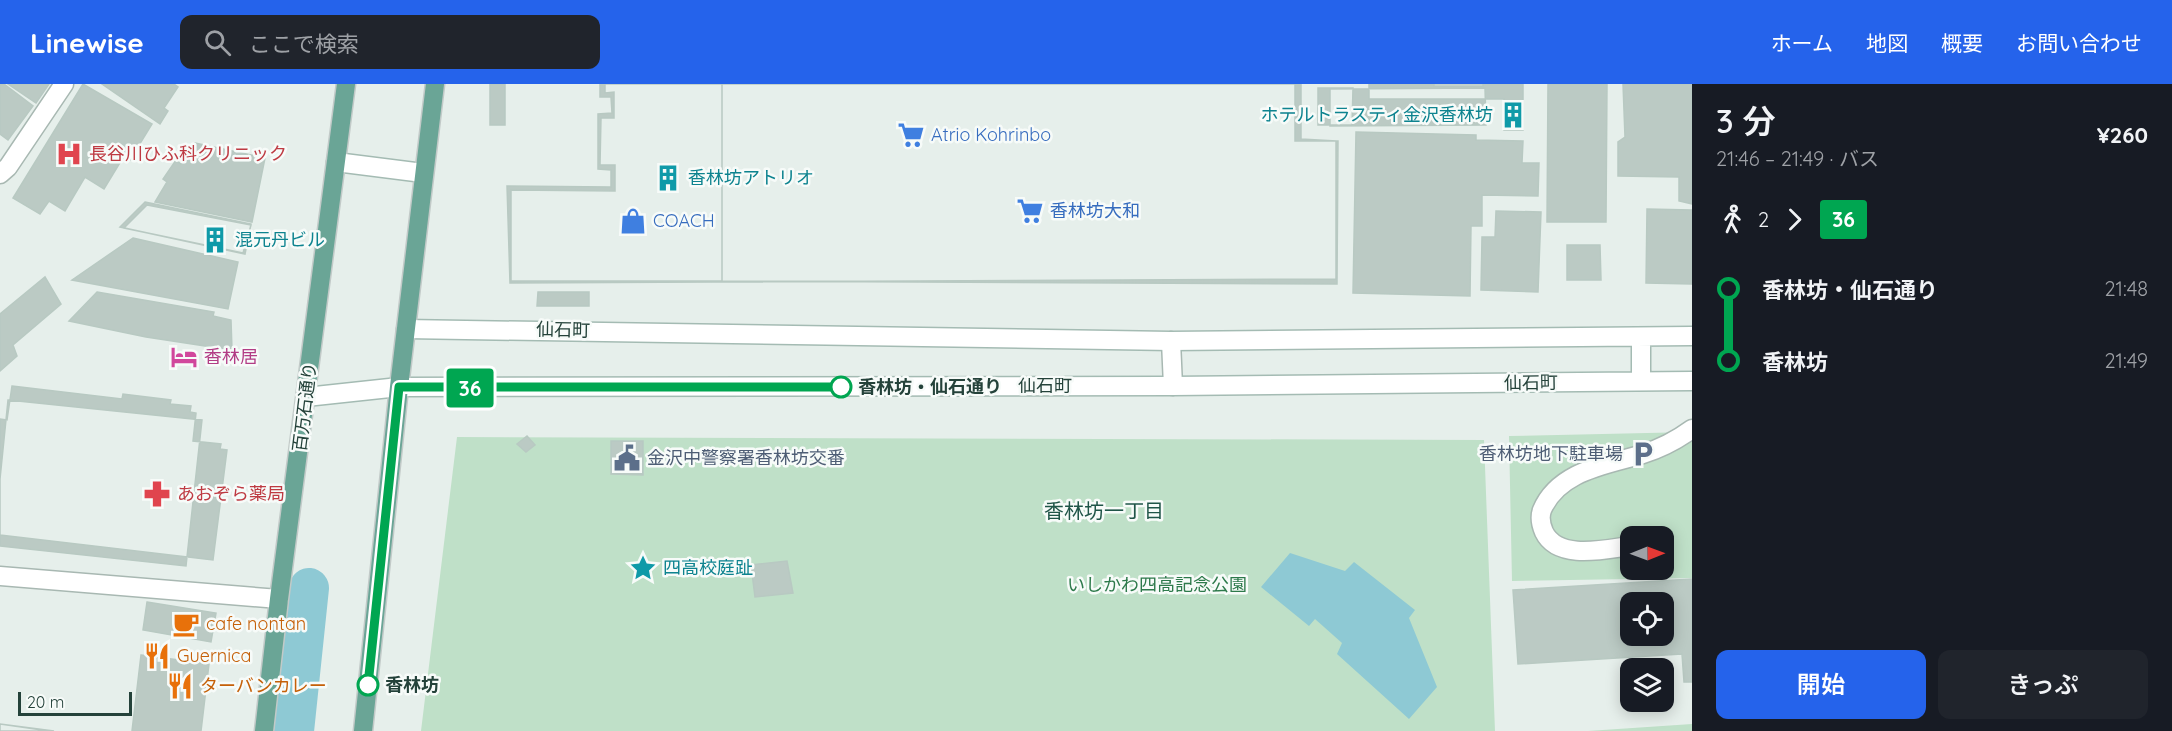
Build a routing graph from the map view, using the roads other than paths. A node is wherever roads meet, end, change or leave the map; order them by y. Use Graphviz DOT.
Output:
graph roads {
  1 [pos="64,84"];
  2 [pos="346,84"];
  3 [pos="435,84"];
  4 [pos="336,162"];
  5 [pos="423,173"];
  6 [pos="0,174"];
  7 [pos="406,329"];
  8 [pos="1692,336"];
  9 [pos="1641,337"];
  10 [pos="1171,341"];
  11 [pos="1641,381"];
  12 [pos="1692,381"];
  13 [pos="1173,386"];
  14 [pos="399,387"];
  15 [pos="306,397"];
  16 [pos="1692,429"];
  17 [pos="1620,547"];
  18 [pos="0,576"];
  19 [pos="279,599"];
  20 [pos="264,731"];
  21 [pos="363,731"];
  1 -- 6 [label="street"];
  2 -- 4 [label="main road, 百万石通り"];
  3 -- 5 [label="main road"];
  4 -- 5 [label="street"];
  4 -- 15 [label="main road, 百万石通り"];
  5 -- 7 [label="main road"];
  7 -- 10 [label="street, 仙石町"];
  7 -- 14 [label="main road"];
  8 -- 9 [label="street, 仙石町"];
  9 -- 10 [label="street, 仙石町"];
  9 -- 11 [label="street"];
  10 -- 13 [label="street"];
  11 -- 12 [label="street, 仙石町"];
  11 -- 13 [label="street, 仙石町"];
  13 -- 14 [label="street, 仙石町"];
  14 -- 15 [label="street, 仙石町"];
  14 -- 21 [label="main road"];
  15 -- 19 [label="main road, 百万石通り"];
  16 -- 17 [label="street"];
  18 -- 19 [label="street"];
  19 -- 20 [label="main road, 百万石通り"];
}
